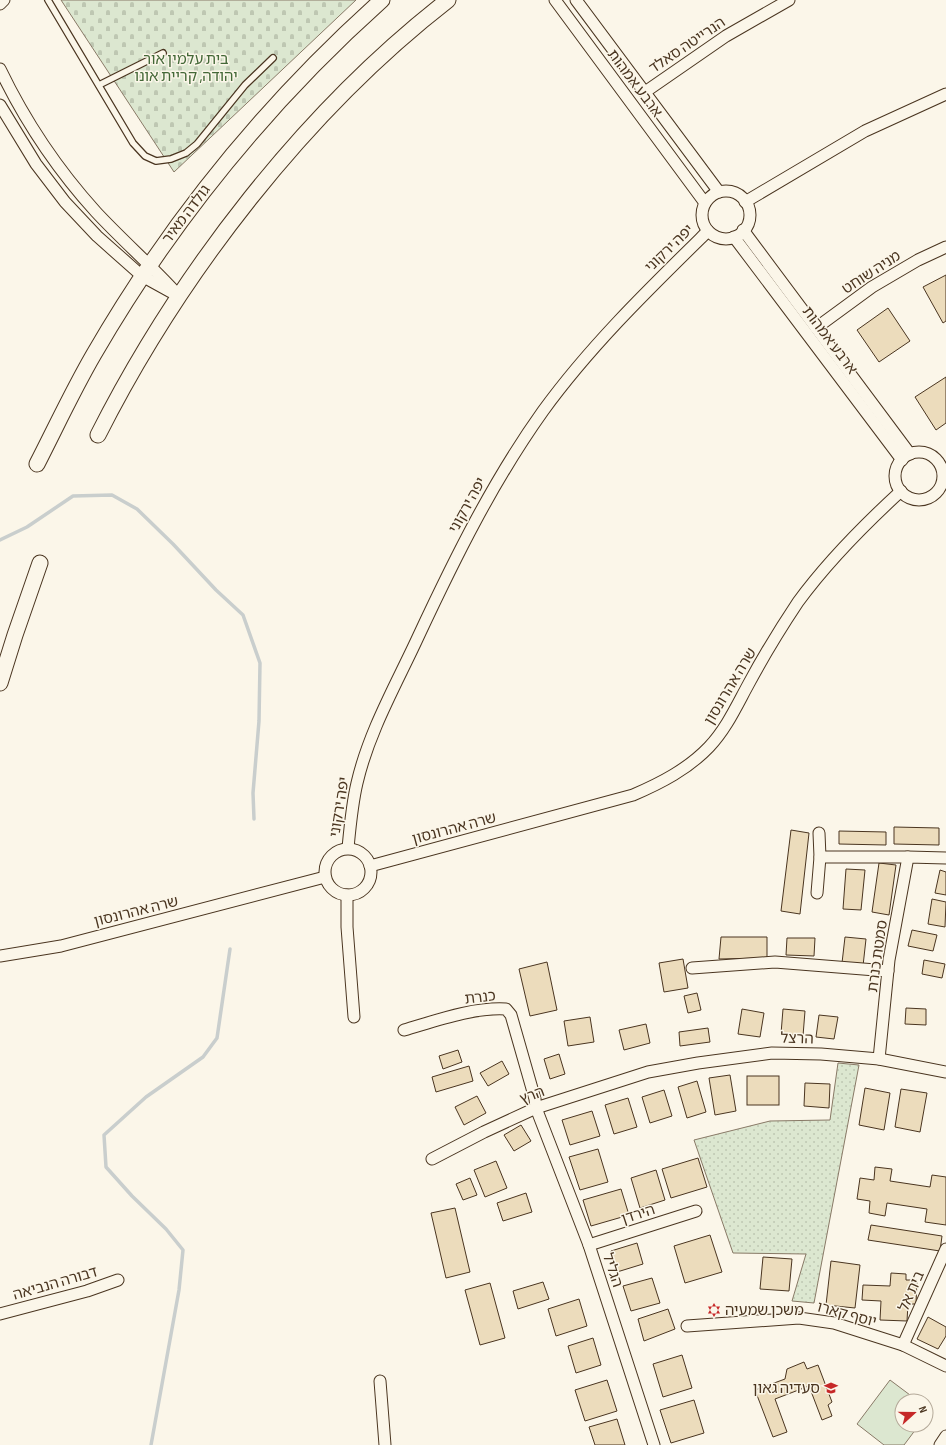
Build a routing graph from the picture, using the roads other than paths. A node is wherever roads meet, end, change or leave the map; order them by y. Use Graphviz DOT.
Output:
graph roads {
  1 [pos="4,0"];
  2 [pos="48,0"];
  3 [pos="382,0"];
  4 [pos="448,0"];
  5 [pos="555,0"];
  6 [pos="576,0"];
  7 [pos="789,0"];
  8 [pos="0,4"];
  9 [pos="163,54"];
  10 [pos="273,58"];
  11 [pos="0,69"];
  12 [pos="99,85"];
  13 [pos="645,92"];
  14 [pos="946,94"];
  15 [pos="0,105"];
  16 [pos="719,192"];
  17 [pos="745,202"];
  18 [pos="706,203"];
  19 [pos="743,230"];
  20 [pos="708,231"];
  21 [pos="734,237"];
  22 [pos="946,247"];
  23 [pos="146,270"];
  24 [pos="179,296"];
  25 [pos="816,328"];
  26 [pos="98,434"];
  27 [pos="906,457"];
  28 [pos="942,459"];
  29 [pos="37,464"];
  30 [pos="901,491"];
  31 [pos="40,563"];
  32 [pos="0,683"];
  33 [pos="819,834"];
  34 [pos="348,848"];
  35 [pos="820,857"];
  36 [pos="908,857"];
  37 [pos="946,858"];
  38 [pos="370,866"];
  39 [pos="325,877"];
  40 [pos="817,893"];
  41 [pos="347,895"];
  42 [pos="0,956"];
  43 [pos="692,968"];
  44 [pos="888,971"];
  45 [pos="354,1018"];
  46 [pos="404,1030"];
  47 [pos="880,1059"];
  48 [pos="648,1072"];
  49 [pos="946,1072"];
  50 [pos="536,1108"];
  51 [pos="432,1159"];
  52 [pos="696,1211"];
  53 [pos="589,1245"];
  54 [pos="946,1249"];
  55 [pos="118,1280"];
  56 [pos="0,1314"];
  57 [pos="687,1326"];
  58 [pos="903,1346"];
  59 [pos="946,1366"];
  60 [pos="380,1381"];
  61 [pos="946,1436"];
  62 [pos="385,1445"];
  63 [pos="654,1445"];
  64 [pos="940,1445"];
  1 -- 8 [label="street"];
  2 -- 12 [label="lane"];
  3 -- 23 [label="main road, גולדה מאיר"];
  4 -- 24 [label="main road"];
  5 -- 18 [label="street, ארבע אמהות"];
  6 -- 13 [label="street, ארבע אמהות"];
  7 -- 13 [label="street, הנרייטה סאלד"];
  9 -- 12 [label="lane"];
  10 -- 12 [label="lane"];
  11 -- 23 [label="street"];
  13 -- 16 [label="street, ארבע אמהות"];
  14 -- 17 [label="street"];
  15 -- 23 [label="street"];
  16 -- 17 [label="street"];
  16 -- 18 [label="street"];
  17 -- 19 [label="street"];
  18 -- 20 [label="street"];
  19 -- 21 [label="street"];
  19 -- 25 [label="street, ארבע אמהות"];
  20 -- 21 [label="street"];
  20 -- 34 [label="street, יפה ירקוני"];
  21 -- 27 [label="street, ארבע אמהות"];
  22 -- 25 [label="street, מניה שוחט"];
  23 -- 24 [label="street"];
  23 -- 29 [label="main road, גולדה מאיר"];
  24 -- 26 [label="main road"];
  25 -- 27 [label="street, ארבע אמהות"];
  27 -- 28 [label="street"];
  27 -- 30 [label="street"];
  28 -- 30 [label="street"];
  30 -- 38 [label="street, שרה אהרונסון"];
  31 -- 32 [label="main road"];
  33 -- 35 [label="street"];
  34 -- 38 [label="street"];
  34 -- 39 [label="street"];
  35 -- 36 [label="street"];
  35 -- 40 [label="street"];
  36 -- 37 [label="street"];
  36 -- 44 [label="street, סמטת כנרת"];
  38 -- 41 [label="street"];
  39 -- 41 [label="street"];
  39 -- 42 [label="street, שרה אהרונסון"];
  41 -- 45 [label="street"];
  43 -- 44 [label="street"];
  44 -- 47 [label="street, סמטת כנרת"];
  46 -- 50 [label="street, כנרת"];
  47 -- 48 [label="street, הרצל"];
  47 -- 49 [label="street, הרצל"];
  48 -- 50 [label="street, הרץ"];
  50 -- 51 [label="street, הרץ"];
  50 -- 53 [label="street, הגליל"];
  52 -- 53 [label="street, הירדן"];
  53 -- 63 [label="street, הגליל"];
  54 -- 58 [label="street, בית אל"];
  55 -- 56 [label="street, דבורה הנביאה"];
  57 -- 58 [label="street, יוסף קארו"];
  58 -- 59 [label="street, יוסף קארו"];
  60 -- 62 [label="street"];
  61 -- 64 [label="street"];
}
